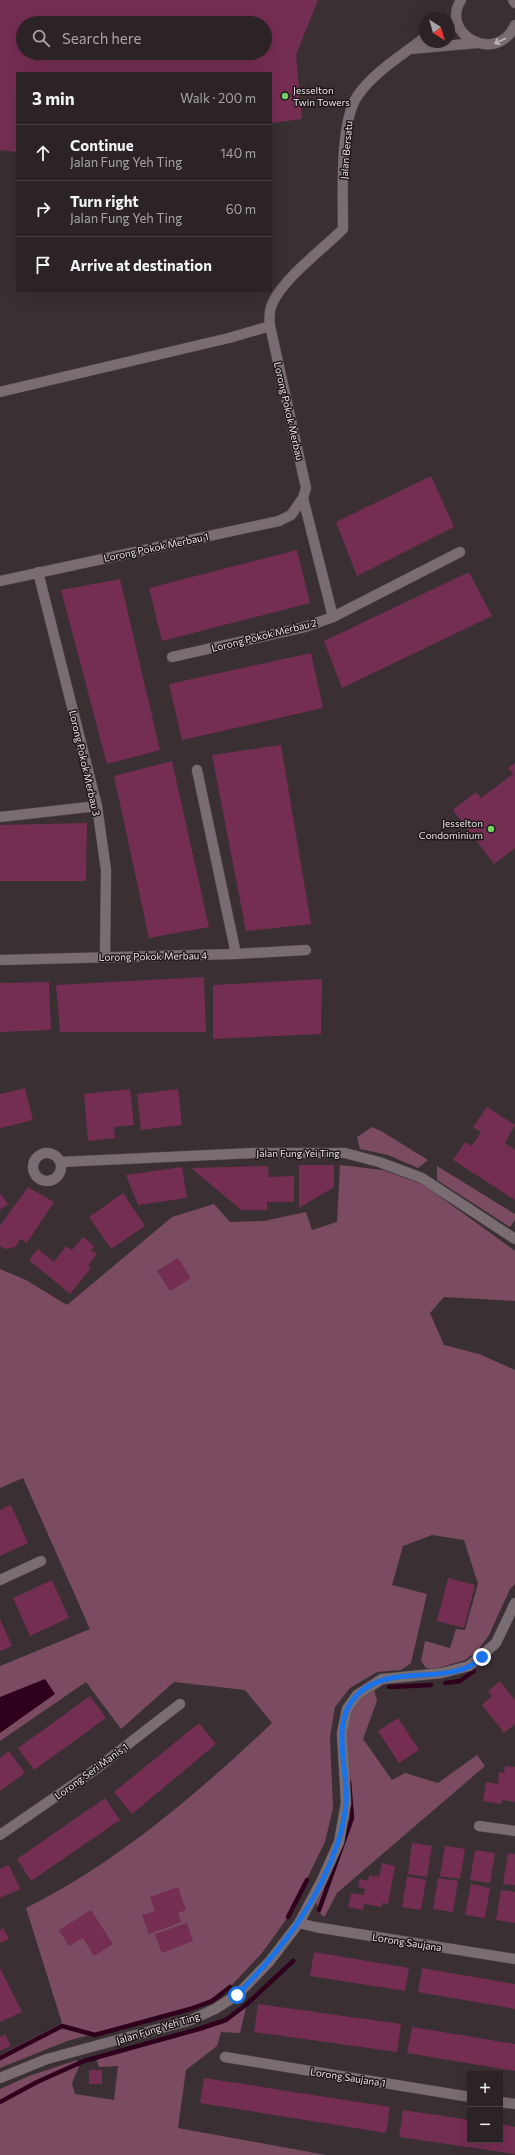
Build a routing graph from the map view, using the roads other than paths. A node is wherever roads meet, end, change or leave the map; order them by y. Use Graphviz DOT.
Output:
graph roads {
  1 [pos="514,0"];
  2 [pos="515,3"];
  3 [pos="456,7"];
  4 [pos="515,25"];
  5 [pos="419,42"];
  6 [pos="477,43"];
  7 [pos="411,49"];
  8 [pos="343,230"];
  9 [pos="270,326"];
  10 [pos="0,392"];
  11 [pos="303,498"];
  12 [pos="460,552"];
  13 [pos="38,572"];
  14 [pos="0,581"];
  15 [pos="333,617"];
  16 [pos="172,657"];
  17 [pos="197,770"];
  18 [pos="96,806"];
  19 [pos="0,817"];
  20 [pos="306,950"];
  21 [pos="236,954"];
  22 [pos="105,957"];
  23 [pos="0,960"];
  24 [pos="60,1162"];
  25 [pos="515,1239"];
  26 [pos="41,1561"];
  27 [pos="0,1580"];
  28 [pos="515,1603"];
  29 [pos="180,1704"];
  30 [pos="479,1826"];
  31 [pos="515,1831"];
  32 [pos="0,1835"];
  33 [pos="299,1923"];
  34 [pos="515,1959"];
  35 [pos="225,2057"];
  36 [pos="0,2078"];
  37 [pos="467,2097"];
  38 [pos="503,2102"];
  39 [pos="515,2104"];
  1 -- 2 [label="street"];
  3 -- 6 [label="street"];
  4 -- 6 [label="street, one-way"];
  5 -- 7 [label="street, Jalan Bersatu"];
  6 -- 7 [label="street"];
  7 -- 8 [label="street, Jalan Bersatu"];
  8 -- 9 [label="street, Lorong Pokok Merbau"];
  9 -- 10 [label="street"];
  9 -- 11 [label="street, Lorong Pokok Merbau"];
  11 -- 13 [label="street, Lorong Pokok Merbau 1"];
  11 -- 15 [label="street, Lorong Pokok Merbau"];
  12 -- 15 [label="street, Lorong Pokok Merbau 2"];
  13 -- 14 [label="street, Lorong Pokok Merbau 1"];
  13 -- 18 [label="street, Lorong Pokok Merbau 3"];
  15 -- 16 [label="street, Lorong Pokok Merbau 2"];
  17 -- 21 [label="street"];
  18 -- 19 [label="street"];
  18 -- 22 [label="street, Lorong Pokok Merbau 3"];
  20 -- 21 [label="street, Lorong Pokok Merbau 4"];
  21 -- 22 [label="street, Lorong Pokok Merbau 4"];
  22 -- 23 [label="street, Lorong Pokok Merbau 4"];
  24 -- 25 [label="street, Jalan Fung Yei Ting"];
  26 -- 27 [label="street"];
  28 -- 33 [label="street, Jalan Fung Yeh Ting"];
  29 -- 32 [label="street, Lorong Seri Manis 1"];
  30 -- 31 [label="street"];
  33 -- 34 [label="street, Lorong Saujana"];
  33 -- 36 [label="street, Jalan Fung Yeh Ting"];
  35 -- 37 [label="street, Lorong Saujana 1"];
  38 -- 39 [label="street"];
}
